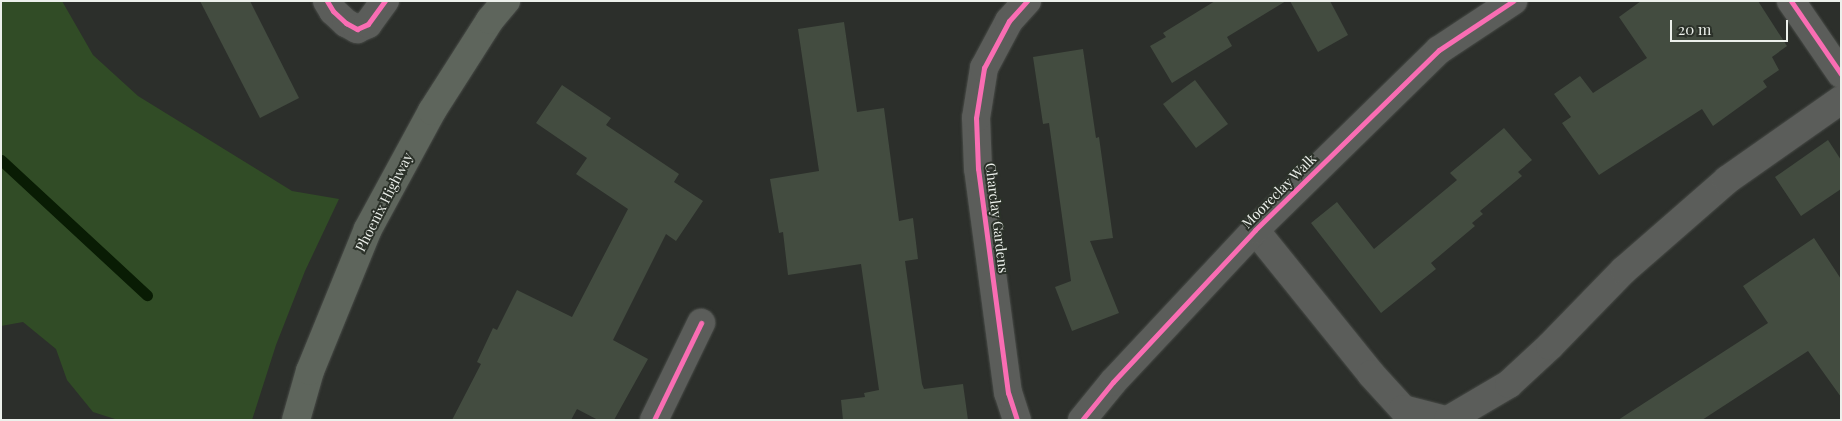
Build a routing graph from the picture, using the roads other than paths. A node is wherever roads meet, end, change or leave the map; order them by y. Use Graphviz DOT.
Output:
graph roads {
  1 [pos="385,1"];
  2 [pos="506,1"];
  3 [pos="1027,1"];
  4 [pos="1513,1"];
  5 [pos="1791,1"];
  6 [pos="330,6"];
  7 [pos="1841,74"];
  8 [pos="1841,100"];
  9 [pos="1255,230"];
  10 [pos="701,322"];
  11 [pos="296,420"];
  12 [pos="654,420"];
  13 [pos="1017,420"];
  14 [pos="1082,420"];
  15 [pos="1447,420"];
  1 -- 6 [label="street"];
  2 -- 11 [label="main road, Phoenix Highway"];
  3 -- 13 [label="street, Charclay Gardens"];
  4 -- 9 [label="street, Mooreclay Walk"];
  5 -- 7 [label="street"];
  8 -- 15 [label="street"];
  9 -- 14 [label="street, Mooreclay Walk"];
  9 -- 15 [label="street"];
  10 -- 12 [label="street"];
}
